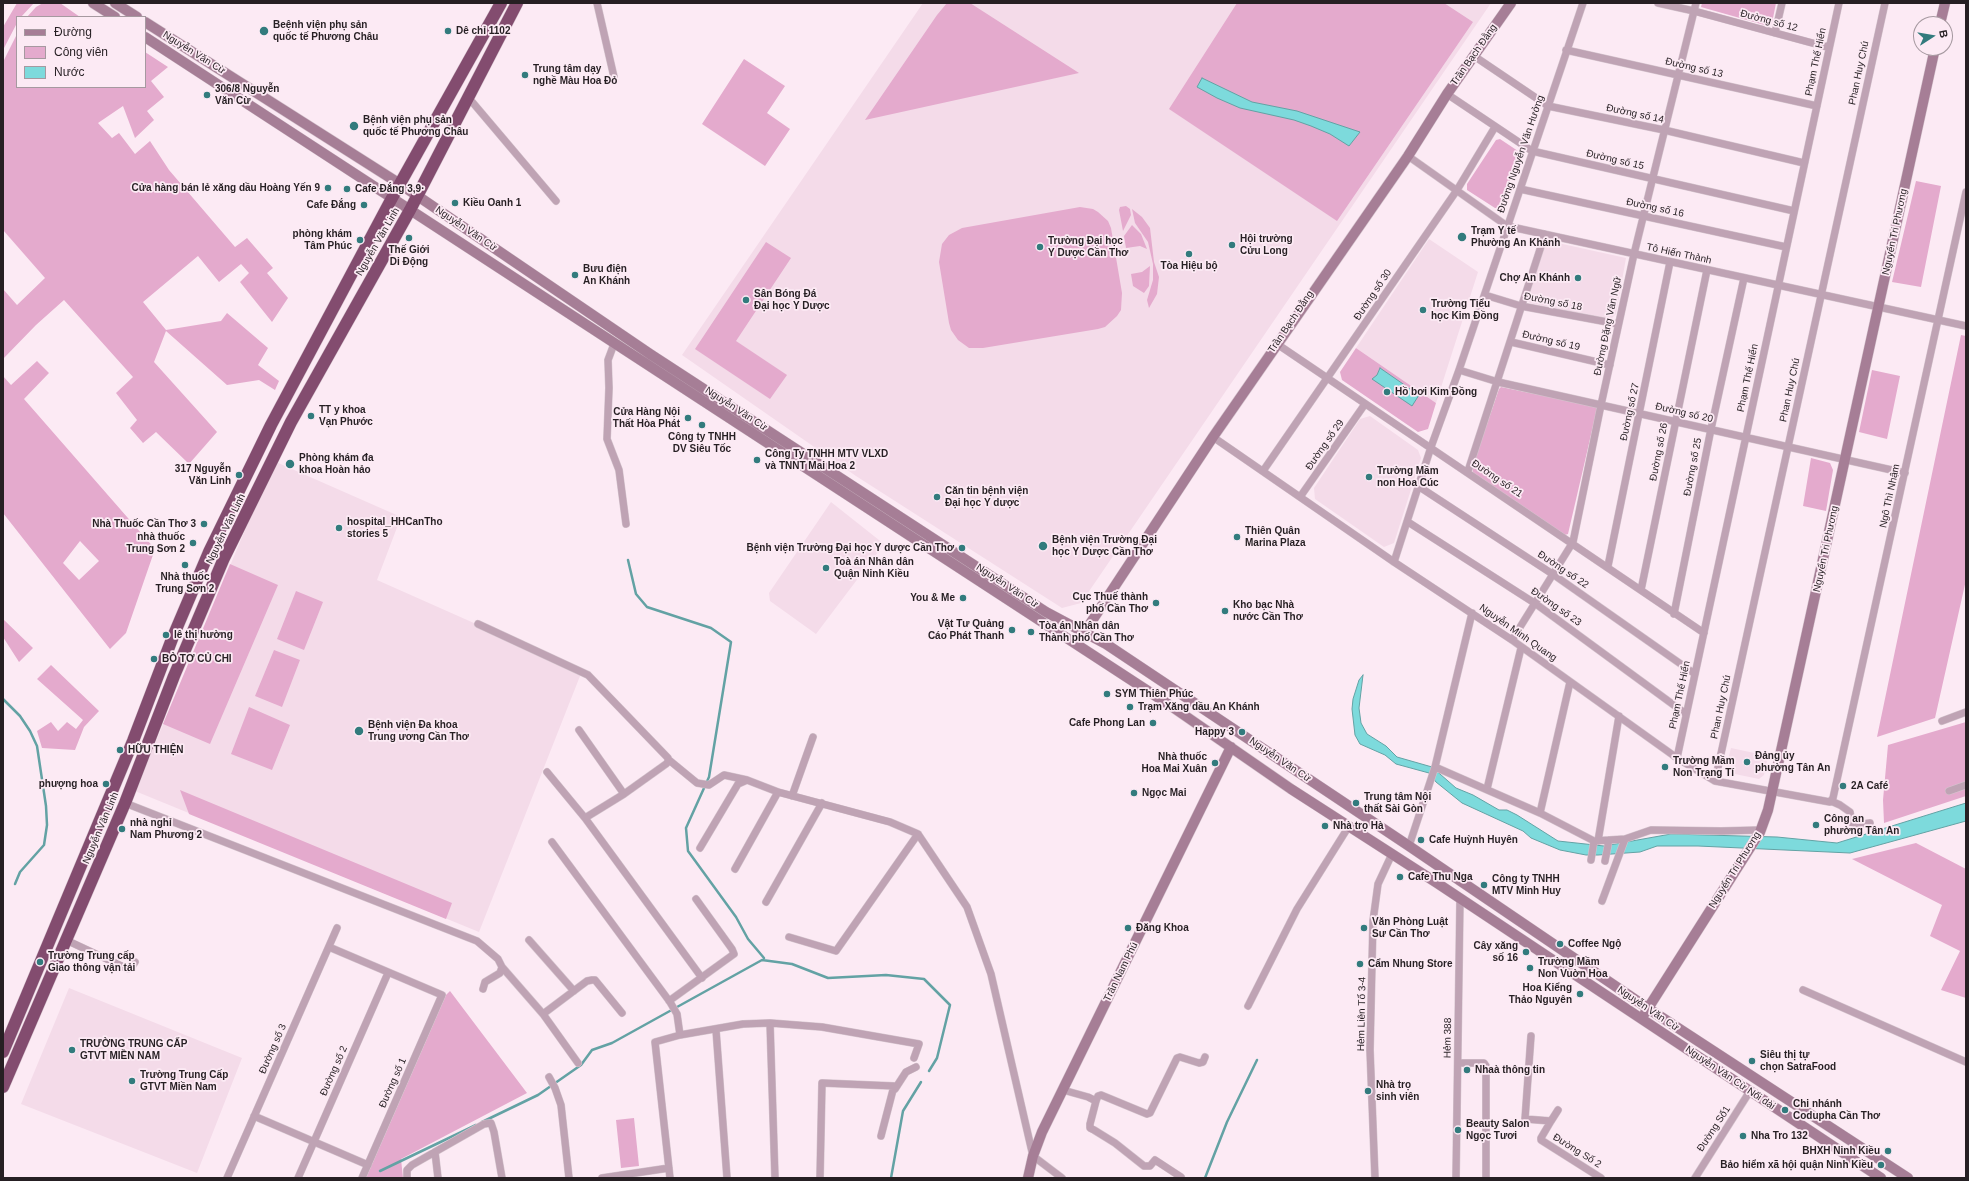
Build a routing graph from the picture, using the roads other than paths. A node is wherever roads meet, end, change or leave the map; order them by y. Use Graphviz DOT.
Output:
graph roads {
  1 [pos="93,3"];
  2 [pos="115,3"];
  3 [pos="501,3"];
  4 [pos="517,3"];
  5 [pos="597,3"];
  6 [pos="1511,3"];
  7 [pos="1583,3"];
  8 [pos="1658,3"];
  9 [pos="1696,3"];
  10 [pos="1782,3"];
  11 [pos="1839,3"];
  12 [pos="1885,3"];
  13 [pos="1945,3"];
  14 [pos="1694,11"];
  15 [pos="113,16"];
  16 [pos="135,16"];
  17 [pos="1942,16"];
  18 [pos="146,23"];
  19 [pos="1775,33"];
  20 [pos="167,36"];
  21 [pos="146,38"];
  22 [pos="1829,45"];
  23 [pos="160,47"];
  24 [pos="1566,50"];
  25 [pos="1474,56"];
  26 [pos="1933,56"];
  27 [pos="1678,74"];
  28 [pos="614,77"];
  29 [pos="1447,94"];
  30 [pos="468,97"];
  31 [pos="1548,106"];
  32 [pos="1817,106"];
  33 [pos="1495,126"];
  34 [pos="1664,130"];
  35 [pos="1532,151"];
  36 [pos="1408,156"];
  37 [pos="1804,163"];
  38 [pos="1652,179"];
  39 [pos="400,184"];
  40 [pos="1520,189"];
  41 [pos="1457,190"];
  42 [pos="1966,192"];
  43 [pos="417,196"];
  44 [pos="392,198"];
  45 [pos="556,201"];
  46 [pos="410,210"];
  47 [pos="1794,211"];
  48 [pos="1644,216"];
  49 [pos="1507,226"];
  50 [pos="1545,234"];
  51 [pos="1786,247"];
  52 [pos="1634,254"];
  53 [pos="1670,262"];
  54 [pos="1707,270"];
  55 [pos="1744,278"];
  56 [pos="1777,286"];
  57 [pos="1820,295"];
  58 [pos="1485,296"];
  59 [pos="1521,306"];
  60 [pos="1878,308"];
  61 [pos="1938,320"];
  62 [pos="1618,324"];
  63 [pos="1966,326"];
  64 [pos="1511,342"];
  65 [pos="614,344"];
  66 [pos="1277,344"];
  67 [pos="1610,365"];
  68 [pos="1459,370"];
  69 [pos="1328,379"];
  70 [pos="1498,382"];
  71 [pos="1365,404"];
  72 [pos="1601,405"];
  73 [pos="1640,413"];
  74 [pos="1676,420"];
  75 [pos="1711,429"];
  76 [pos="1213,437"];
  77 [pos="1746,437"];
  78 [pos="1788,446"];
  79 [pos="1431,447"];
  80 [pos="1845,458"];
  81 [pos="1263,471"];
  82 [pos="1468,471"];
  83 [pos="1906,473"];
  84 [pos="1418,486"];
  85 [pos="1300,497"];
  86 [pos="1408,522"];
  87 [pos="626,524"];
  88 [pos="1573,542"];
  89 [pos="209,552"];
  90 [pos="224,558"];
  91 [pos="1394,562"];
  92 [pos="1608,566"];
  93 [pos="1554,575"];
  94 [pos="1641,590"];
  95 [pos="1536,604"];
  96 [pos="1472,612"];
  97 [pos="1674,614"];
  98 [pos="478,624"];
  99 [pos="1704,632"];
  100 [pos="1084,634"];
  101 [pos="1512,640"];
  102 [pos="1077,645"];
  103 [pos="1521,648"];
  104 [pos="1695,674"];
  105 [pos="1570,682"];
  106 [pos="1966,712"];
  107 [pos="1686,714"];
  108 [pos="1619,716"];
  109 [pos="1942,720"];
  110 [pos="579,730"];
  111 [pos="813,737"];
  112 [pos="1231,747"];
  113 [pos="1677,758"];
  114 [pos="669,760"];
  115 [pos="1435,767"];
  116 [pos="547,772"];
  117 [pos="747,780"];
  118 [pos="1715,781"];
  119 [pos="1966,785"];
  120 [pos="1487,789"];
  121 [pos="1949,791"];
  122 [pos="778,792"];
  123 [pos="1772,792"];
  124 [pos="624,794"];
  125 [pos="792,796"];
  126 [pos="1830,802"];
  127 [pos="125,803"];
  128 [pos="822,803"];
  129 [pos="1540,814"];
  130 [pos="585,818"];
  131 [pos="1870,822"];
  132 [pos="1349,826"];
  133 [pos="1760,831"];
  134 [pos="918,834"];
  135 [pos="1624,840"];
  136 [pos="552,842"];
  137 [pos="1595,842"];
  138 [pos="1609,842"];
  139 [pos="1409,846"];
  140 [pos="700,848"];
  141 [pos="1392,854"];
  142 [pos="1591,858"];
  143 [pos="1605,858"];
  144 [pos="735,869"];
  145 [pos="696,899"];
  146 [pos="1460,899"];
  147 [pos="1602,901"];
  148 [pos="766,902"];
  149 [pos="337,928"];
  150 [pos="789,937"];
  151 [pos="66,940"];
  152 [pos="529,940"];
  153 [pos="329,948"];
  154 [pos="135,962"];
  155 [pos="502,967"];
  156 [pos="388,973"];
  157 [pos="702,978"];
  158 [pos="483,989"];
  159 [pos="1803,990"];
  160 [pos="574,991"];
  161 [pos="670,1002"];
  162 [pos="1248,1006"];
  163 [pos="1648,1009"];
  164 [pos="622,1013"];
  165 [pos="543,1014"];
  166 [pos="1641,1019"];
  167 [pos="770,1024"];
  168 [pos="716,1030"];
  169 [pos="680,1035"];
  170 [pos="1531,1036"];
  171 [pos="3,1052"];
  172 [pos="1205,1057"];
  173 [pos="914,1058"];
  174 [pos="1966,1062"];
  175 [pos="578,1063"];
  176 [pos="1458,1063"];
  177 [pos="916,1067"];
  178 [pos="549,1077"];
  179 [pos="3,1087"];
  180 [pos="895,1089"];
  181 [pos="1063,1090"];
  182 [pos="1750,1091"];
  183 [pos="1096,1101"];
  184 [pos="1558,1110"];
  185 [pos="254,1116"];
  186 [pos="1551,1121"];
  187 [pos="881,1136"];
  188 [pos="314,1142"];
  189 [pos="435,1152"];
  190 [pos="1033,1156"];
  191 [pos="368,1165"];
  192 [pos="669,1168"];
  193 [pos="641,1175"];
  194 [pos="1875,1176"];
  195 [pos="1181,1177"];
  196 [pos="227,1178"];
  197 [pos="298,1178"];
  198 [pos="362,1178"];
  199 [pos="407,1178"];
  200 [pos="438,1178"];
  201 [pos="502,1178"];
  202 [pos="570,1178"];
  203 [pos="602,1178"];
  204 [pos="670,1178"];
  205 [pos="727,1178"];
  206 [pos="775,1178"];
  207 [pos="820,1178"];
  208 [pos="1028,1178"];
  209 [pos="1062,1178"];
  210 [pos="1375,1178"];
  211 [pos="1456,1178"];
  212 [pos="1486,1178"];
  213 [pos="1601,1178"];
  214 [pos="1695,1178"];
  215 [pos="1908,1178"];
  1 -- 15 [label="main road"];
  2 -- 16 [label="main road"];
  3 -- 39 [label="highway, Nguyễn Văn Linh"];
  4 -- 30 [label="highway, Nguyễn Văn Linh"];
  5 -- 28 [label="street"];
  6 -- 25 [label="main road, Trần Bạch Đằng"];
  7 -- 24 [label="street, Đường Nguyễn Văn Hưởng"];
  8 -- 14 [label="street, Đường số 12"];
  9 -- 14 [label="street, Đường Đặng Văn Ngữ"];
  10 -- 19 [label="street"];
  11 -- 22 [label="street, Phạm Thế Hiển"];
  12 -- 57 [label="street, Phan Huy Chú"];
  13 -- 17 [label="main road"];
  14 -- 19 [label="street, Đường số 12"];
  14 -- 27 [label="street, Đường Đặng Văn Ngữ"];
  18 -- 20 [label="main road, Nguyễn Văn Cừ"];
  19 -- 22 [label="street, Đường số 12"];
  20 -- 23 [label="main road"];
  20 -- 39 [label="main road, Nguyễn Văn Cừ"];
  21 -- 23 [label="main road, Nguyễn Văn Cừ"];
  22 -- 32 [label="street, Phạm Thế Hiển"];
  23 -- 44 [label="main road, Nguyễn Văn Cừ"];
  24 -- 27 [label="street, Đường số 13"];
  24 -- 31 [label="street, Đường Nguyễn Văn Hưởng"];
  25 -- 29 [label="main road, Trần Bạch Đằng"];
  25 -- 31 [label="street, Đường số 14"];
  26 -- 60 [label="main road, Nguyển Tri Phương"];
  27 -- 32 [label="street, Đường số 13"];
  27 -- 34 [label="street, Đường Đặng Văn Ngữ"];
  29 -- 33 [label="street, Đường số 15"];
  29 -- 36 [label="main road, Trần Bạch Đằng"];
  30 -- 43 [label="highway, Nguyễn Văn Linh"];
  30 -- 45 [label="street"];
  31 -- 34 [label="street, Đường số 14"];
  31 -- 35 [label="street, Đường Nguyễn Văn Hưởng"];
  32 -- 37 [label="street, Phạm Thế Hiển"];
  33 -- 35 [label="street, Đường số 15"];
  33 -- 41 [label="street, Đường số 30"];
  34 -- 37 [label="street, Đường số 14"];
  34 -- 38 [label="street, Đường Đặng Văn Ngữ"];
  35 -- 38 [label="street, Đường số 15"];
  35 -- 40 [label="street, Đường Nguyễn Văn Hưởng"];
  36 -- 41 [label="street, Tô Hiến Thành"];
  36 -- 66 [label="main road, Trần Bạch Đằng"];
  37 -- 47 [label="street, Phạm Thế Hiển"];
  38 -- 47 [label="street, Đường số 15"];
  38 -- 48 [label="street, Đường Đặng Văn Ngữ"];
  39 -- 43 [label="main road, Nguyễn Văn Cừ"];
  39 -- 44 [label="highway, Nguyễn Văn Linh"];
  40 -- 48 [label="street, Đường số 16"];
  40 -- 49 [label="street, Đường Nguyễn Văn Hưởng"];
  41 -- 49 [label="street, Tô Hiến Thành"];
  41 -- 69 [label="street, Đường số 30"];
  42 -- 61 [label="street, Ngô Thì Nhậm"];
  43 -- 46 [label="highway, Nguyễn Văn Linh"];
  43 -- 100 [label="main road, Nguyễn Văn Cừ"];
  44 -- 46 [label="main road, Nguyễn Văn Cừ"];
  44 -- 89 [label="highway, Nguyễn Văn Linh"];
  46 -- 65 [label="main road, Nguyễn Văn Cừ"];
  46 -- 90 [label="highway, Nguyễn Văn Linh"];
  47 -- 51 [label="street, Phạm Thế Hiển"];
  48 -- 51 [label="street, Đường số 16"];
  48 -- 52 [label="street, Đường Đặng Văn Ngữ"];
  49 -- 50 [label="street, Tô Hiến Thành"];
  49 -- 58 [label="street, Đường Nguyễn Văn Hưởng"];
  50 -- 52 [label="street, Tô Hiến Thành"];
  50 -- 59 [label="street"];
  51 -- 56 [label="street, Phạm Thế Hiển"];
  52 -- 53 [label="street, Tô Hiến Thành"];
  52 -- 62 [label="street, Đường Đặng Văn Ngữ"];
  53 -- 54 [label="street, Tô Hiến Thành"];
  53 -- 73 [label="street, Đường số 27"];
  54 -- 55 [label="street, Tô Hiến Thành"];
  54 -- 74 [label="street, Đường số 26"];
  55 -- 56 [label="street, Tô Hiến Thành"];
  55 -- 75 [label="street, Đường số 25"];
  56 -- 57 [label="street, Tô Hiến Thành"];
  56 -- 77 [label="street, Phạm Thế Hiển"];
  57 -- 60 [label="street, Tô Hiến Thành"];
  57 -- 78 [label="street, Phan Huy Chú"];
  58 -- 59 [label="street, Đường số 18"];
  58 -- 68 [label="street, Đường Nguyễn Văn Hưởng"];
  59 -- 62 [label="street, Đường số 18"];
  59 -- 64 [label="street"];
  60 -- 61 [label="street, Tô Hiến Thành"];
  60 -- 80 [label="main road, Nguyển Tri Phương"];
  61 -- 63 [label="street, Tô Hiến Thành"];
  61 -- 83 [label="street, Ngô Thì Nhậm"];
  62 -- 67 [label="street, Đường Đặng Văn Ngữ"];
  64 -- 67 [label="street, Đường số 19"];
  64 -- 70 [label="street"];
  65 -- 87 [label="street"];
  65 -- 102 [label="main road, Nguyễn Văn Cừ"];
  66 -- 69 [label="street, Đường số 21"];
  66 -- 76 [label="main road, Trần Bạch Đằng"];
  67 -- 72 [label="street, Đường Đặng Văn Ngữ"];
  68 -- 70 [label="street, Đường số 20"];
  68 -- 79 [label="street, Đường Nguyễn Văn Hưởng"];
  69 -- 71 [label="street, Đường số 21"];
  69 -- 81 [label="street, Đường số 30"];
  70 -- 72 [label="street, Đường số 20"];
  70 -- 82 [label="street"];
  71 -- 79 [label="street, Đường số 21"];
  71 -- 85 [label="street, Đường số 29"];
  72 -- 73 [label="street, Đường số 20"];
  72 -- 88 [label="street, Đường Đặng Văn Ngữ"];
  73 -- 74 [label="street, Đường số 20"];
  73 -- 92 [label="street, Đường số 27"];
  74 -- 75 [label="street, Đường số 20"];
  74 -- 94 [label="street, Đường số 26"];
  75 -- 77 [label="street, Đường số 20"];
  75 -- 97 [label="street, Đường số 25"];
  76 -- 81 [label="street, Nguyễn Minh Quang"];
  76 -- 100 [label="main road, Trần Bạch Đằng"];
  77 -- 78 [label="street, Đường số 20"];
  77 -- 99 [label="street, Phạm Thế Hiển"];
  78 -- 80 [label="street, Đường số 20"];
  78 -- 118 [label="street, Phan Huy Chú"];
  79 -- 82 [label="street, Đường số 21"];
  79 -- 84 [label="street, Đường Nguyễn Văn Hưởng"];
  80 -- 83 [label="street, Đường số 20"];
  80 -- 123 [label="main road, Nguyển Tri Phương"];
  81 -- 85 [label="street, Nguyễn Minh Quang"];
  82 -- 88 [label="street, Đường số 21"];
  83 -- 126 [label="street, Ngô Thì Nhậm"];
  84 -- 86 [label="street, Đường Nguyễn Văn Hưởng"];
  84 -- 93 [label="street, Đường số 22"];
  85 -- 91 [label="street, Nguyễn Minh Quang"];
  86 -- 91 [label="street, Đường Nguyễn Văn Hưởng"];
  86 -- 95 [label="street, Đường số 23"];
  88 -- 92 [label="street, Đường số 21"];
  88 -- 93 [label="street, Đường Đặng Văn Ngữ"];
  89 -- 90 [label="highway"];
  89 -- 171 [label="highway, Nguyễn Văn Linh"];
  90 -- 127 [label="highway, Nguyễn Văn Linh"];
  91 -- 96 [label="street, Nguyễn Minh Quang"];
  92 -- 94 [label="street, Đường số 21"];
  93 -- 95 [label="street, Đường Đặng Văn Ngữ"];
  93 -- 104 [label="street, Đường số 22"];
  94 -- 97 [label="street, Đường số 21"];
  95 -- 101 [label="street, Đường Đặng Văn Ngữ"];
  95 -- 107 [label="street, Đường số 23"];
  96 -- 101 [label="street, Nguyễn Minh Quang"];
  96 -- 115 [label="street"];
  97 -- 99 [label="street, Đường số 21"];
  98 -- 114 [label="street"];
  99 -- 104 [label="street, Phạm Thế Hiển"];
  100 -- 102 [label="main road, Trần Bạch Đằng"];
  100 -- 139 [label="main road, Nguyễn Văn Cừ"];
  101 -- 103 [label="street, Nguyễn Minh Quang"];
  102 -- 112 [label="main road, Nguyễn Văn Cừ"];
  103 -- 105 [label="street, Nguyễn Minh Quang"];
  103 -- 120 [label="street"];
  104 -- 107 [label="street, Phạm Thế Hiển"];
  105 -- 108 [label="street, Nguyễn Minh Quang"];
  105 -- 129 [label="street"];
  106 -- 109 [label="street"];
  107 -- 113 [label="street, Phạm Thế Hiển"];
  108 -- 113 [label="street, Nguyễn Minh Quang"];
  108 -- 137 [label="street"];
  110 -- 124 [label="street"];
  111 -- 125 [label="street"];
  112 -- 132 [label="main road, Nguyễn Văn Cừ"];
  112 -- 181 [label="main road, Trần Nam Phú"];
  113 -- 118 [label="street, Nguyễn Minh Quang"];
  114 -- 117 [label="street"];
  114 -- 124 [label="street"];
  115 -- 120 [label="street"];
  115 -- 139 [label="street"];
  116 -- 130 [label="street"];
  117 -- 122 [label="street"];
  117 -- 140 [label="street"];
  118 -- 123 [label="street, Nguyễn Minh Quang"];
  119 -- 121 [label="street"];
  120 -- 129 [label="street"];
  122 -- 125 [label="street"];
  122 -- 144 [label="street"];
  123 -- 126 [label="street, Nguyễn Minh Quang"];
  123 -- 133 [label="main road, Nguyển Tri Phương"];
  124 -- 130 [label="street"];
  125 -- 128 [label="street"];
  126 -- 131 [label="street, Nguyễn Minh Quang"];
  127 -- 151 [label="highway, Nguyễn Văn Linh"];
  127 -- 155 [label="street"];
  128 -- 134 [label="street"];
  128 -- 148 [label="street"];
  129 -- 137 [label="street"];
  130 -- 157 [label="street"];
  132 -- 141 [label="main road, Nguyễn Văn Cừ"];
  132 -- 162 [label="street"];
  133 -- 135 [label="street"];
  133 -- 163 [label="main road, Nguyển Tri Phương"];
  134 -- 150 [label="street"];
  134 -- 190 [label="street"];
  135 -- 138 [label="street"];
  135 -- 147 [label="street"];
  136 -- 161 [label="street"];
  137 -- 138 [label="street"];
  137 -- 142 [label="street"];
  138 -- 143 [label="street"];
  139 -- 163 [label="main road, Nguyễn Văn Cừ"];
  141 -- 146 [label="main road, Nguyễn Văn Cừ"];
  141 -- 210 [label="street, Hẻm Liên Tổ 3-4"];
  145 -- 157 [label="street"];
  146 -- 166 [label="main road, Nguyễn Văn Cừ Nối dài"];
  146 -- 176 [label="street, Hẻm 388"];
  149 -- 153 [label="street, Đường số 3"];
  151 -- 154 [label="street"];
  151 -- 179 [label="highway, Nguyễn Văn Linh"];
  152 -- 160 [label="street"];
  153 -- 156 [label="street"];
  153 -- 185 [label="street, Đường số 3"];
  155 -- 158 [label="street"];
  155 -- 165 [label="street"];
  156 -- 188 [label="street, Đường số 2"];
  156 -- 191 [label="street, Đường số 1"];
  157 -- 161 [label="street"];
  159 -- 174 [label="street"];
  160 -- 164 [label="street"];
  160 -- 165 [label="street"];
  161 -- 169 [label="street"];
  163 -- 166 [label="main road, Nguyển Tri Phương"];
  163 -- 215 [label="main road, Nguyễn Văn Cừ"];
  165 -- 175 [label="street"];
  166 -- 182 [label="main road, Nguyễn Văn Cừ Nối dài"];
  167 -- 168 [label="street"];
  167 -- 173 [label="street"];
  167 -- 206 [label="street"];
  168 -- 169 [label="street"];
  168 -- 205 [label="street"];
  169 -- 192 [label="street"];
  170 -- 186 [label="street"];
  172 -- 183 [label="street"];
  176 -- 211 [label="street, Hẻm 388"];
  176 -- 212 [label="street"];
  177 -- 180 [label="street"];
  178 -- 202 [label="street"];
  180 -- 187 [label="street"];
  180 -- 207 [label="street"];
  181 -- 183 [label="street"];
  181 -- 190 [label="main road, Trần Nam Phú"];
  182 -- 194 [label="main road, Nguyễn Văn Cừ Nối dài"];
  182 -- 214 [label="street, Đường Số1"];
  183 -- 195 [label="street"];
  184 -- 186 [label="street"];
  185 -- 188 [label="street"];
  185 -- 196 [label="street, Đường số 3"];
  186 -- 213 [label="street, Đường Số 2"];
  188 -- 191 [label="street"];
  188 -- 197 [label="street, Đường số 2"];
  189 -- 199 [label="street"];
  189 -- 200 [label="street"];
  189 -- 201 [label="street"];
  190 -- 208 [label="main road, Trần Nam Phú"];
  190 -- 209 [label="street"];
  191 -- 198 [label="street, Đường số 1"];
  192 -- 193 [label="street"];
  192 -- 204 [label="street"];
  193 -- 203 [label="street"];
}
